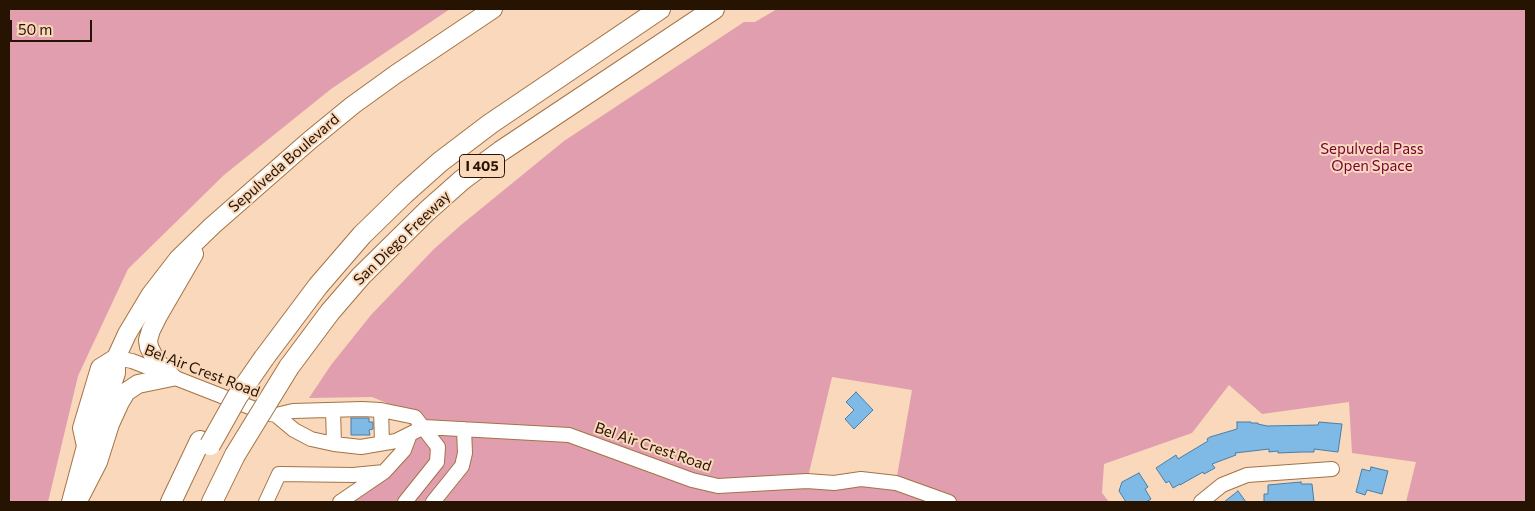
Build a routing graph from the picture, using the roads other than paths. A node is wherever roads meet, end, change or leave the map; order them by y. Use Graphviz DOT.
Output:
graph roads {
  1 [pos="493,9"];
  2 [pos="637,9"];
  3 [pos="660,9"];
  4 [pos="714,9"];
  5 [pos="212,226"];
  6 [pos="258,356"];
  7 [pos="116,358"];
  8 [pos="172,377"];
  9 [pos="333,410"];
  10 [pos="381,410"];
  11 [pos="276,415"];
  12 [pos="424,427"];
  13 [pos="464,429"];
  14 [pos="410,434"];
  15 [pos="205,443"];
  16 [pos="382,443"];
  17 [pos="334,444"];
  18 [pos="1332,469"];
  19 [pos="384,472"];
  20 [pos="71,502"];
  21 [pos="78,502"];
  22 [pos="171,502"];
  23 [pos="185,502"];
  24 [pos="212,502"];
  25 [pos="266,502"];
  26 [pos="340,502"];
  27 [pos="405,502"];
  28 [pos="433,502"];
  29 [pos="949,502"];
  30 [pos="1201,502"];
  1 -- 5 [label="main road, Sepulveda Boulevard"];
  2 -- 6 [label="highway, I 405"];
  3 -- 6 [label="highway"];
  4 -- 24 [label="highway, San Diego Freeway / I 405, bridge"];
  5 -- 7 [label="main road, Sepulveda Boulevard"];
  5 -- 8 [label="main road"];
  6 -- 15 [label="highway, I 405"];
  7 -- 8 [label="street, Bel Air Crest Road"];
  7 -- 20 [label="main road"];
  8 -- 11 [label="street, Bel Air Crest Road"];
  8 -- 21 [label="main road"];
  9 -- 10 [label="street, Bel Air Crest Road"];
  9 -- 11 [label="street, Bel Air Crest Road"];
  9 -- 17 [label="street"];
  10 -- 12 [label="street, Bel Air Crest Road"];
  10 -- 16 [label="street"];
  11 -- 17 [label="street, Bel Air Crest Road"];
  12 -- 13 [label="street, Bel Air Crest Road"];
  12 -- 14 [label="street, Bel Air Crest Road"];
  12 -- 27 [label="street, Bel Air Crest Road"];
  13 -- 28 [label="street"];
  13 -- 29 [label="street, Bel Air Crest Road"];
  14 -- 16 [label="street, Bel Air Crest Road"];
  14 -- 19 [label="street"];
  15 -- 22 [label="highway, I 405"];
  15 -- 23 [label="highway"];
  16 -- 17 [label="street, Bel Air Crest Road"];
  18 -- 30 [label="street"];
  19 -- 25 [label="street"];
  19 -- 26 [label="street"];
}
